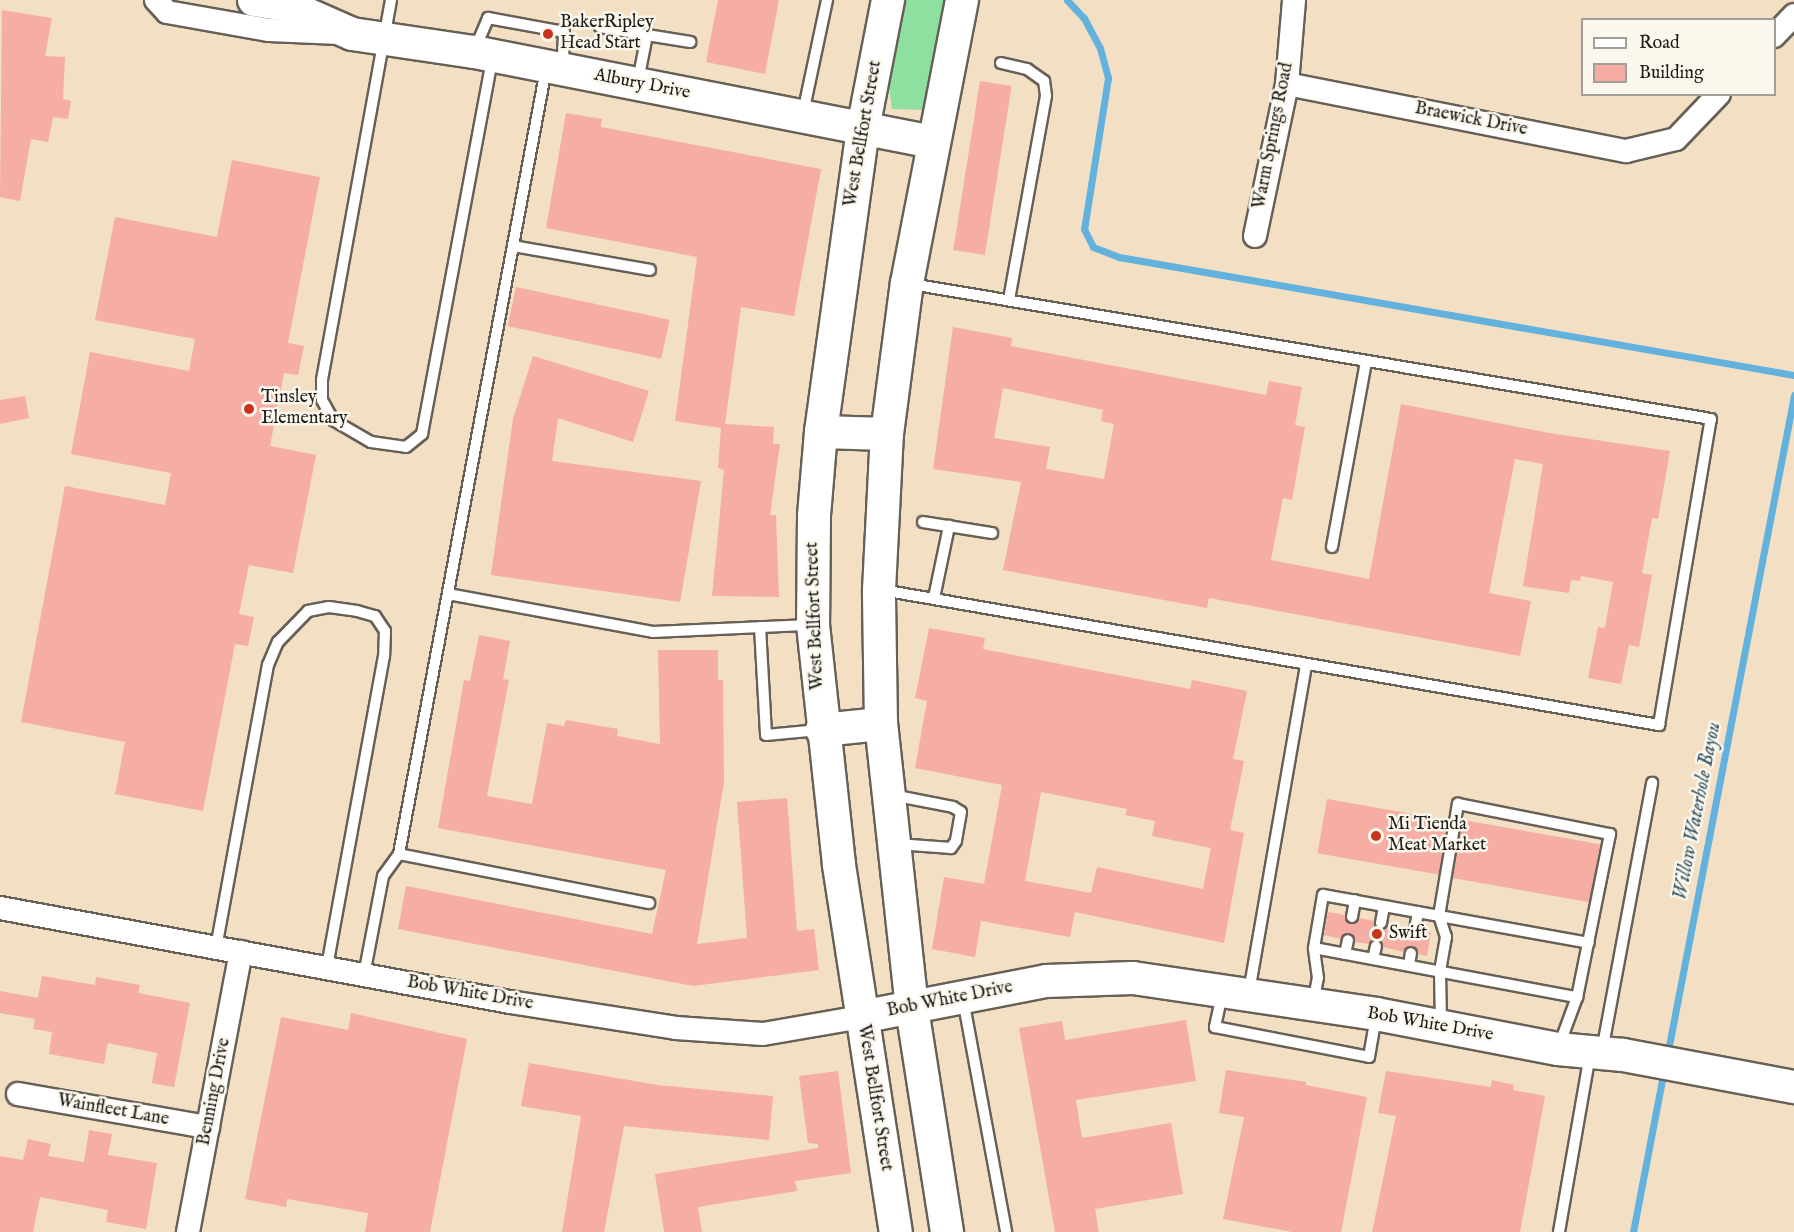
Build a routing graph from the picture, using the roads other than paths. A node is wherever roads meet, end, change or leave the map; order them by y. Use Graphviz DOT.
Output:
graph roads {
  1 [pos="254,0"];
  2 [pos="391,0"];
  3 [pos="827,0"];
  4 [pos="888,0"];
  5 [pos="962,0"];
  6 [pos="1294,0"];
  7 [pos="286,3"];
  8 [pos="162,6"];
  9 [pos="1794,15"];
  10 [pos="600,27"];
  11 [pos="352,34"];
  12 [pos="1776,34"];
  13 [pos="647,35"];
  14 [pos="383,39"];
  15 [pos="690,42"];
  16 [pos="484,54"];
  17 [pos="1001,63"];
  18 [pos="555,68"];
  19 [pos="638,84"];
  20 [pos="1287,84"];
  21 [pos="1717,96"];
  22 [pos="802,117"];
  23 [pos="863,129"];
  24 [pos="932,142"];
  25 [pos="1255,236"];
  26 [pos="513,246"];
  27 [pos="650,270"];
  28 [pos="907,283"];
  29 [pos="1009,300"];
  30 [pos="1366,361"];
  31 [pos="821,432"];
  32 [pos="887,434"];
  33 [pos="923,522"];
  34 [pos="949,526"];
  35 [pos="992,533"];
  36 [pos="1332,547"];
  37 [pos="879,590"];
  38 [pos="448,594"];
  39 [pos="934,598"];
  40 [pos="813,625"];
  41 [pos="760,627"];
  42 [pos="1306,664"];
  43 [pos="880,724"];
  44 [pos="822,730"];
  45 [pos="1652,783"];
  46 [pos="889,794"];
  47 [pos="894,843"];
  48 [pos="399,854"];
  49 [pos="1355,900"];
  50 [pos="649,903"];
  51 [pos="1384,906"];
  52 [pos="0,908"];
  53 [pos="1418,912"];
  54 [pos="1439,916"];
  55 [pos="1352,917"];
  56 [pos="1381,922"];
  57 [pos="1415,929"];
  58 [pos="1348,940"];
  59 [pos="1589,943"];
  60 [pos="1376,946"];
  61 [pos="216,948"];
  62 [pos="1314,948"];
  63 [pos="241,952"];
  64 [pos="1411,953"];
  65 [pos="1345,954"];
  66 [pos="1373,959"];
  67 [pos="1409,965"];
  68 [pos="327,968"];
  69 [pos="1440,971"];
  70 [pos="364,975"];
  71 [pos="1236,993"];
  72 [pos="1577,997"];
  73 [pos="962,998"];
  74 [pos="1312,1007"];
  75 [pos="912,1008"];
  76 [pos="1376,1014"];
  77 [pos="861,1017"];
  78 [pos="1441,1026"];
  79 [pos="1558,1049"];
  80 [pos="1605,1053"];
  81 [pos="1794,1088"];
  82 [pos="18,1094"];
  83 [pos="208,1127"];
  84 [pos="188,1232"];
  85 [pos="896,1232"];
  86 [pos="947,1232"];
  87 [pos="1006,1232"];
  88 [pos="1558,1232"];
  1 -- 7 [label="main road, Albury Drive"];
  2 -- 14 [label="lane"];
  3 -- 22 [label="lane"];
  4 -- 23 [label="main road, West Bellfort Street"];
  5 -- 24 [label="main road"];
  6 -- 20 [label="street, Warm Springs Road"];
  7 -- 11 [label="main road, Albury Drive"];
  8 -- 11 [label="street, Albury Drive"];
  9 -- 12 [label="street"];
  10 -- 13 [label="lane"];
  11 -- 14 [label="main road, Albury Drive"];
  13 -- 15 [label="lane"];
  13 -- 19 [label="lane"];
  14 -- 16 [label="main road, Albury Drive"];
  14 -- 16 [label="lane"];
  16 -- 18 [label="main road, Albury Drive"];
  17 -- 29 [label="lane"];
  18 -- 19 [label="main road, Albury Drive"];
  18 -- 26 [label="lane"];
  19 -- 22 [label="main road, Albury Drive"];
  20 -- 21 [label="street, Braewick Drive"];
  20 -- 25 [label="street, Warm Springs Road"];
  22 -- 23 [label="main road, Albury Drive"];
  23 -- 24 [label="main road, Albury Drive"];
  23 -- 31 [label="main road, West Bellfort Street"];
  24 -- 28 [label="main road"];
  26 -- 27 [label="lane"];
  26 -- 38 [label="lane"];
  28 -- 29 [label="lane"];
  28 -- 32 [label="main road"];
  29 -- 30 [label="lane"];
  30 -- 36 [label="lane"];
  30 -- 42 [label="lane"];
  31 -- 32 [label="main road"];
  31 -- 40 [label="main road, West Bellfort Street"];
  32 -- 37 [label="main road"];
  33 -- 34 [label="lane"];
  34 -- 35 [label="lane"];
  34 -- 39 [label="lane"];
  37 -- 39 [label="lane"];
  37 -- 43 [label="main road"];
  38 -- 41 [label="lane"];
  38 -- 48 [label="lane"];
  39 -- 42 [label="lane"];
  40 -- 41 [label="lane"];
  40 -- 44 [label="main road, West Bellfort Street"];
  41 -- 44 [label="lane"];
  42 -- 71 [label="lane"];
  43 -- 44 [label="main road"];
  43 -- 46 [label="main road"];
  44 -- 77 [label="main road, West Bellfort Street"];
  45 -- 80 [label="lane"];
  46 -- 47 [label="main road"];
  46 -- 47 [label="lane"];
  47 -- 75 [label="main road"];
  48 -- 50 [label="lane"];
  48 -- 70 [label="lane"];
  49 -- 51 [label="lane"];
  49 -- 55 [label="lane"];
  49 -- 62 [label="lane"];
  51 -- 53 [label="lane"];
  51 -- 56 [label="lane"];
  52 -- 61 [label="street, Bob White Drive"];
  53 -- 54 [label="lane"];
  53 -- 57 [label="lane"];
  54 -- 59 [label="lane"];
  54 -- 59 [label="lane"];
  54 -- 69 [label="lane"];
  58 -- 65 [label="lane"];
  59 -- 72 [label="lane"];
  60 -- 66 [label="lane"];
  61 -- 63 [label="street, Bob White Drive"];
  61 -- 68 [label="lane"];
  62 -- 65 [label="lane"];
  62 -- 74 [label="lane"];
  63 -- 68 [label="street, Bob White Drive"];
  63 -- 83 [label="street, Benning Drive"];
  64 -- 67 [label="lane"];
  65 -- 66 [label="lane"];
  66 -- 67 [label="lane"];
  67 -- 69 [label="lane"];
  68 -- 70 [label="street, Bob White Drive"];
  69 -- 72 [label="lane"];
  69 -- 78 [label="lane"];
  70 -- 77 [label="street, Bob White Drive"];
  71 -- 73 [label="main road, Bob White Drive"];
  71 -- 74 [label="main road, Bob White Drive"];
  71 -- 76 [label="lane"];
  72 -- 79 [label="lane"];
  73 -- 75 [label="main road, Bob White Drive"];
  73 -- 87 [label="lane"];
  74 -- 76 [label="main road, Bob White Drive"];
  75 -- 77 [label="main road, Bob White Drive"];
  75 -- 86 [label="main road"];
  76 -- 78 [label="main road, Bob White Drive"];
  77 -- 85 [label="main road, West Bellfort Street"];
  78 -- 79 [label="main road, Bob White Drive"];
  79 -- 80 [label="main road, Bob White Drive"];
  80 -- 81 [label="main road, Bob White Drive"];
  80 -- 88 [label="lane"];
  82 -- 83 [label="street, Wainfleet Lane"];
  83 -- 84 [label="street, Benning Drive"];
}
